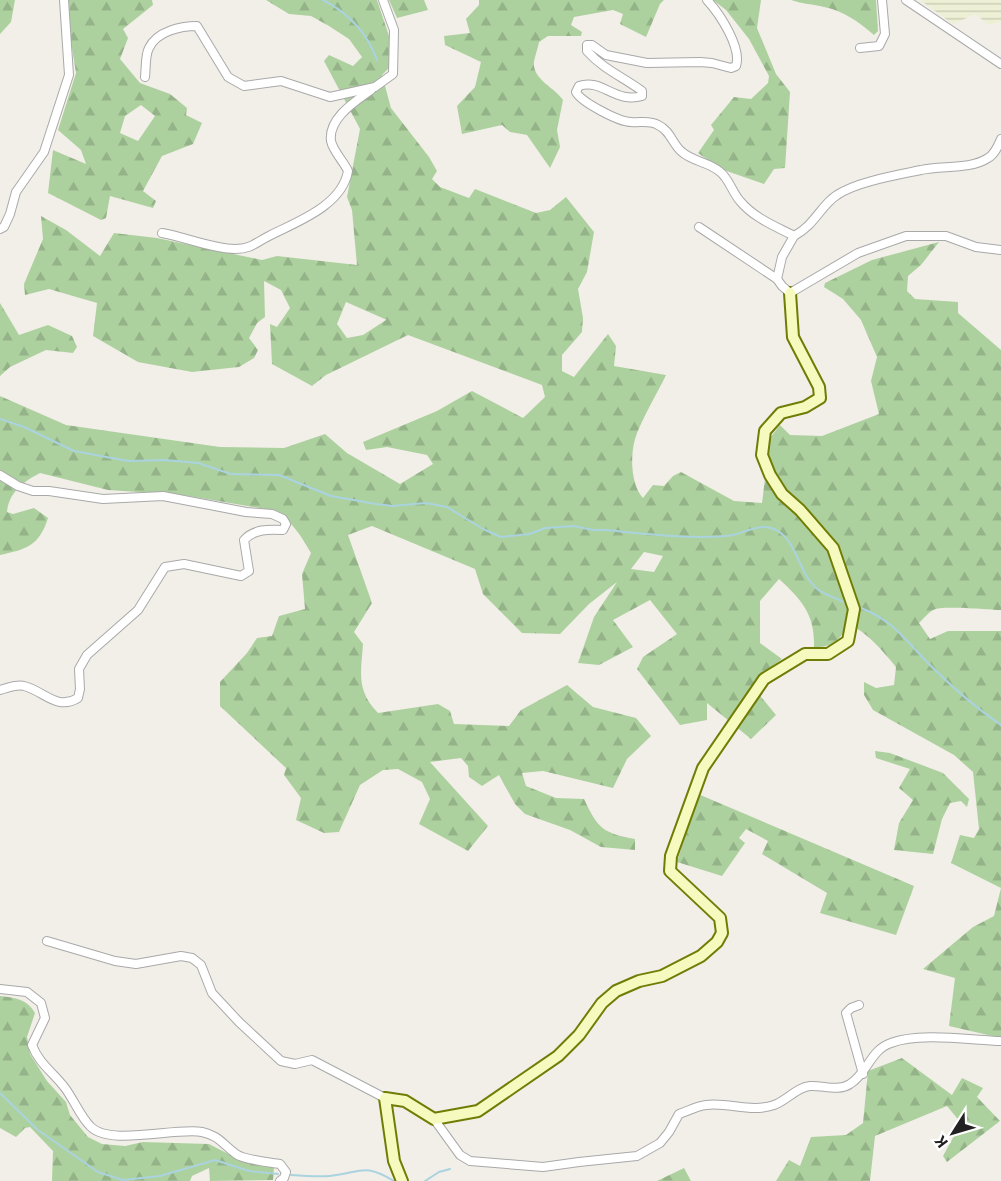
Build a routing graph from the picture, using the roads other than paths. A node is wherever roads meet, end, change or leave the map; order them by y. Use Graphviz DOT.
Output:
graph roads {
  1 [pos="64,0"];
  2 [pos="383,0"];
  3 [pos="707,0"];
  4 [pos="882,0"];
  5 [pos="906,0"];
  6 [pos="860,48"];
  7 [pos="1001,64"];
  8 [pos="145,77"];
  9 [pos="375,87"];
  10 [pos="1001,139"];
  11 [pos="699,227"];
  12 [pos="0,230"];
  13 [pos="162,233"];
  14 [pos="794,236"];
  15 [pos="1001,250"];
  16 [pos="777,279"];
  17 [pos="790,293"];
  18 [pos="0,475"];
  19 [pos="0,690"];
  20 [pos="47,941"];
  21 [pos="0,989"];
  22 [pos="860,1005"];
  23 [pos="1001,1041"];
  24 [pos="863,1074"];
  25 [pos="385,1098"];
  26 [pos="434,1119"];
  27 [pos="280,1181"];
  28 [pos="402,1181"];
  1 -- 12 [label="street"];
  2 -- 9 [label="street"];
  3 -- 14 [label="street"];
  4 -- 6 [label="street"];
  5 -- 7 [label="street"];
  8 -- 9 [label="street"];
  9 -- 13 [label="street"];
  10 -- 14 [label="street"];
  11 -- 16 [label="street"];
  14 -- 16 [label="street"];
  15 -- 17 [label="street"];
  16 -- 17 [label="street"];
  17 -- 26 [label="street"];
  18 -- 19 [label="street"];
  20 -- 25 [label="street"];
  21 -- 27 [label="street"];
  22 -- 24 [label="street"];
  23 -- 24 [label="street"];
  24 -- 26 [label="street"];
  25 -- 26 [label="street"];
  25 -- 28 [label="street"];
}
